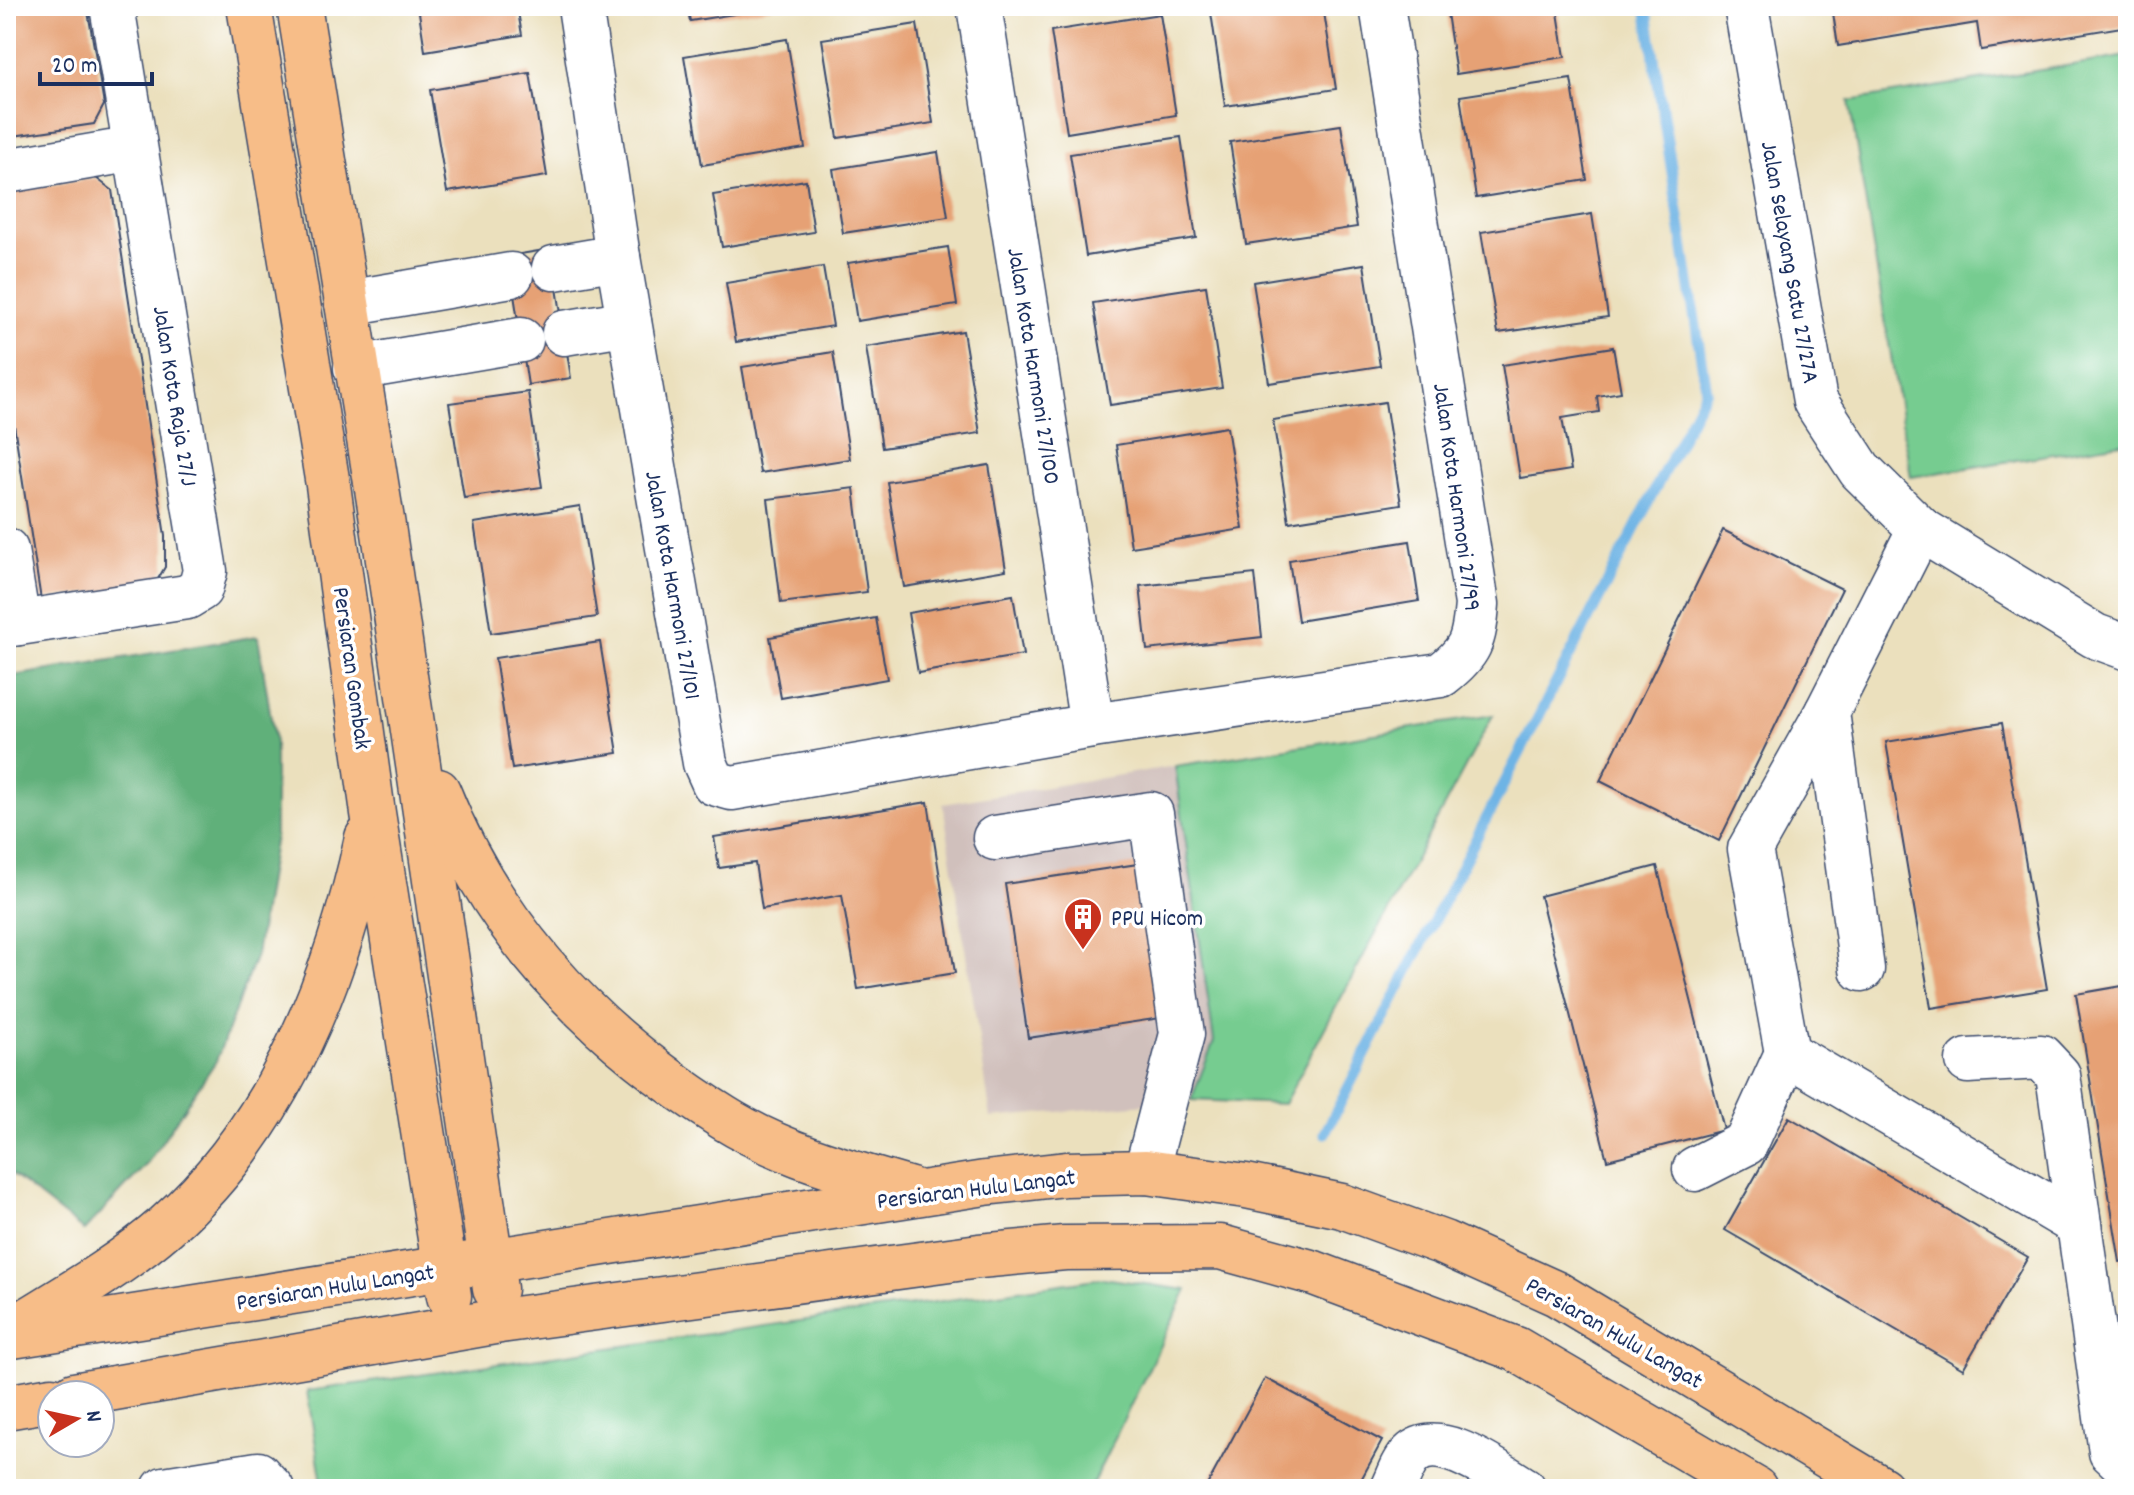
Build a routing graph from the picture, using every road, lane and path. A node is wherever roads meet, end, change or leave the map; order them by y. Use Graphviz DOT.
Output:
graph roads {
  1 [pos="112,6"];
  2 [pos="249,6"];
  3 [pos="299,6"];
  4 [pos="580,6"];
  5 [pos="979,6"];
  6 [pos="1382,6"];
  7 [pos="1746,6"];
  8 [pos="111,153"];
  9 [pos="6,171"];
  10 [pos="618,257"];
  11 [pos="554,268"];
  12 [pos="347,303"];
  13 [pos="629,322"];
  14 [pos="564,333"];
  15 [pos="356,368"];
  16 [pos="1920,529"];
  17 [pos="6,550"];
  18 [pos="12,624"];
  19 [pos="2128,648"];
  20 [pos="1827,712"];
  21 [pos="412,726"];
  22 [pos="1092,726"];
  23 [pos="373,813"];
  24 [pos="995,838"];
  25 [pos="1862,969"];
  26 [pos="1787,1053"];
  27 [pos="1968,1061"];
  28 [pos="1695,1169"];
  29 [pos="1146,1172"];
  30 [pos="921,1194"];
  31 [pos="2079,1225"];
  32 [pos="491,1261"];
  33 [pos="444,1269"];
  34 [pos="2110,1309"];
  35 [pos="500,1321"];
  36 [pos="455,1330"];
  37 [pos="6,1335"];
  38 [pos="116,1388"];
  39 [pos="36,1402"];
  40 [pos="6,1407"];
  41 [pos="2128,1468"];
  42 [pos="1402,1472"];
  43 [pos="265,1482"];
  44 [pos="164,1489"];
  45 [pos="1524,1489"];
  46 [pos="1755,1489"];
  47 [pos="1882,1489"];
  1 -- 18 [label="street, Jalan Kota Raja 27/J"];
  2 -- 23 [label="main road, Persiaran Gombak"];
  3 -- 12 [label="main road, Persiaran Gombak"];
  4 -- 10 [label="street, Jalan Kota Harmoni 27/101"];
  5 -- 22 [label="street, Jalan Kota Harmoni 27/100"];
  6 -- 22 [label="street, Jalan Kota Harmoni 27/99"];
  7 -- 16 [label="street, Jalan Selayang Satu 27/27A"];
  8 -- 9 [label="street"];
  10 -- 11 [label="street"];
  10 -- 13 [label="street, Jalan Kota Harmoni 27/101"];
  12 -- 15 [label="main road, Persiaran Gombak"];
  12 -- 15 [label="street"];
  13 -- 14 [label="street"];
  13 -- 22 [label="street, Jalan Kota Harmoni 27/101"];
  15 -- 21 [label="main road, Persiaran Gombak"];
  16 -- 19 [label="street, Jalan Selayang Satu 27/27A"];
  16 -- 20 [label="street"];
  17 -- 18 [label="street"];
  20 -- 25 [label="street"];
  20 -- 26 [label="street"];
  21 -- 30 [label="main road"];
  21 -- 32 [label="main road, Persiaran Gombak"];
  23 -- 33 [label="main road, Persiaran Gombak"];
  23 -- 37 [label="main road"];
  24 -- 29 [label="street"];
  26 -- 28 [label="street"];
  26 -- 31 [label="street"];
  27 -- 31 [label="street"];
  29 -- 30 [label="main road, Persiaran Hulu Langat"];
  29 -- 47 [label="main road, Persiaran Hulu Langat"];
  30 -- 32 [label="main road, Persiaran Hulu Langat"];
  31 -- 34 [label="street"];
  32 -- 33 [label="main road, Persiaran Hulu Langat"];
  32 -- 35 [label="main road, Persiaran Gombak"];
  33 -- 36 [label="main road, Persiaran Gombak"];
  33 -- 37 [label="main road, Persiaran Hulu Langat"];
  34 -- 41 [label="street"];
  35 -- 36 [label="main road"];
  35 -- 46 [label="main road"];
  36 -- 38 [label="main road"];
  39 -- 40 [label="main road"];
  42 -- 45 [label="street"];
  43 -- 44 [label="street"];
}
